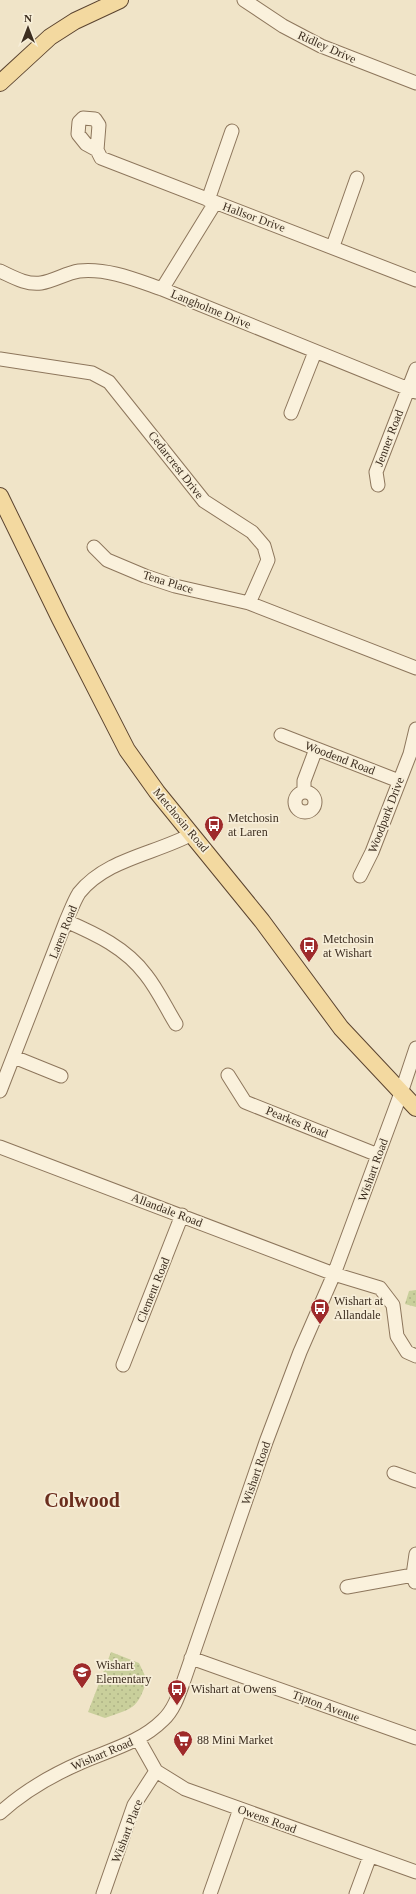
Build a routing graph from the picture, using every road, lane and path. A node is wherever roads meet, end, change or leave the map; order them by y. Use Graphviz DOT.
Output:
graph roads {
  1 [pos="120,0"];
  2 [pos="244,0"];
  3 [pos="0,83"];
  4 [pos="416,83"];
  5 [pos="232,131"];
  6 [pos="97,150"];
  7 [pos="357,178"];
  8 [pos="212,202"];
  9 [pos="333,246"];
  10 [pos="0,271"];
  11 [pos="416,280"];
  12 [pos="162,290"];
  13 [pos="315,352"];
  14 [pos="0,359"];
  15 [pos="416,370"];
  16 [pos="412,391"];
  17 [pos="291,413"];
  18 [pos="378,485"];
  19 [pos="0,498"];
  20 [pos="94,547"];
  21 [pos="249,603"];
  22 [pos="416,668"];
  23 [pos="416,729"];
  24 [pos="281,735"];
  25 [pos="316,749"];
  26 [pos="399,781"];
  27 [pos="304,792"];
  28 [pos="192,834"];
  29 [pos="360,876"];
  30 [pos="66,921"];
  31 [pos="176,1024"];
  32 [pos="416,1048"];
  33 [pos="14,1057"];
  34 [pos="228,1075"];
  35 [pos="60,1076"];
  36 [pos="0,1091"];
  37 [pos="401,1092"];
  38 [pos="416,1108"];
  39 [pos="0,1147"];
  40 [pos="378,1155"];
  41 [pos="182,1215"];
  42 [pos="334,1274"];
  43 [pos="416,1356"];
  44 [pos="123,1365"];
  45 [pos="394,1473"];
  46 [pos="416,1481"];
  47 [pos="416,1554"];
  48 [pos="415,1579"];
  49 [pos="347,1587"];
  50 [pos="191,1658"];
  51 [pos="416,1738"];
  52 [pos="138,1739"];
  53 [pos="156,1771"];
  54 [pos="240,1809"];
  55 [pos="0,1813"];
  56 [pos="370,1856"];
  57 [pos="416,1872"];
  58 [pos="103,1894"];
  59 [pos="210,1894"];
  60 [pos="356,1894"];
  1 -- 3 [label="main road"];
  2 -- 4 [label="street, Ridley Drive"];
  5 -- 8 [label="street"];
  6 -- 8 [label="street, Hallsor Drive"];
  7 -- 9 [label="street"];
  8 -- 9 [label="street, Hallsor Drive"];
  8 -- 12 [label="street"];
  9 -- 11 [label="street, Hallsor Drive"];
  10 -- 12 [label="street, Langholme Drive"];
  12 -- 13 [label="street, Langholme Drive"];
  13 -- 16 [label="street, Langholme Drive"];
  13 -- 17 [label="street"];
  14 -- 21 [label="street, Cedarcrest Drive"];
  15 -- 16 [label="street, Jenner Road"];
  16 -- 18 [label="street, Jenner Road"];
  19 -- 28 [label="main road, Metchosin Road"];
  20 -- 21 [label="street, Tena Place"];
  21 -- 22 [label="street"];
  23 -- 26 [label="street, Woodpark Drive"];
  24 -- 25 [label="street, Woodend Road"];
  25 -- 26 [label="street, Woodend Road"];
  25 -- 27 [label="street"];
  26 -- 29 [label="street, Woodpark Drive"];
  28 -- 30 [label="street, Laren Road"];
  28 -- 37 [label="main road, Metchosin Road"];
  30 -- 31 [label="street"];
  30 -- 33 [label="street, Laren Road"];
  32 -- 37 [label="street, Wishart Road"];
  33 -- 35 [label="street"];
  33 -- 36 [label="street, Laren Road"];
  34 -- 40 [label="street, Pearkes Road"];
  37 -- 38 [label="main road, Metchosin Road"];
  37 -- 40 [label="street, Wishart Road"];
  39 -- 41 [label="street, Allandale Road"];
  40 -- 42 [label="street, Wishart Road"];
  41 -- 42 [label="street, Allandale Road"];
  41 -- 44 [label="street, Clement Road"];
  42 -- 43 [label="street, Allandale Road"];
  42 -- 50 [label="street, Wishart Road"];
  45 -- 46 [label="street"];
  47 -- 48 [label="street"];
  48 -- 49 [label="street"];
  50 -- 51 [label="street, Tipton Avenue"];
  50 -- 52 [label="street, Wishart Road"];
  52 -- 53 [label="street, Owens Road"];
  52 -- 55 [label="street, Wishart Road"];
  53 -- 54 [label="street, Owens Road"];
  53 -- 58 [label="street, Wishart Place"];
  54 -- 56 [label="street, Owens Road"];
  54 -- 59 [label="street"];
  56 -- 57 [label="street, Owens Road"];
  56 -- 60 [label="street"];
}
